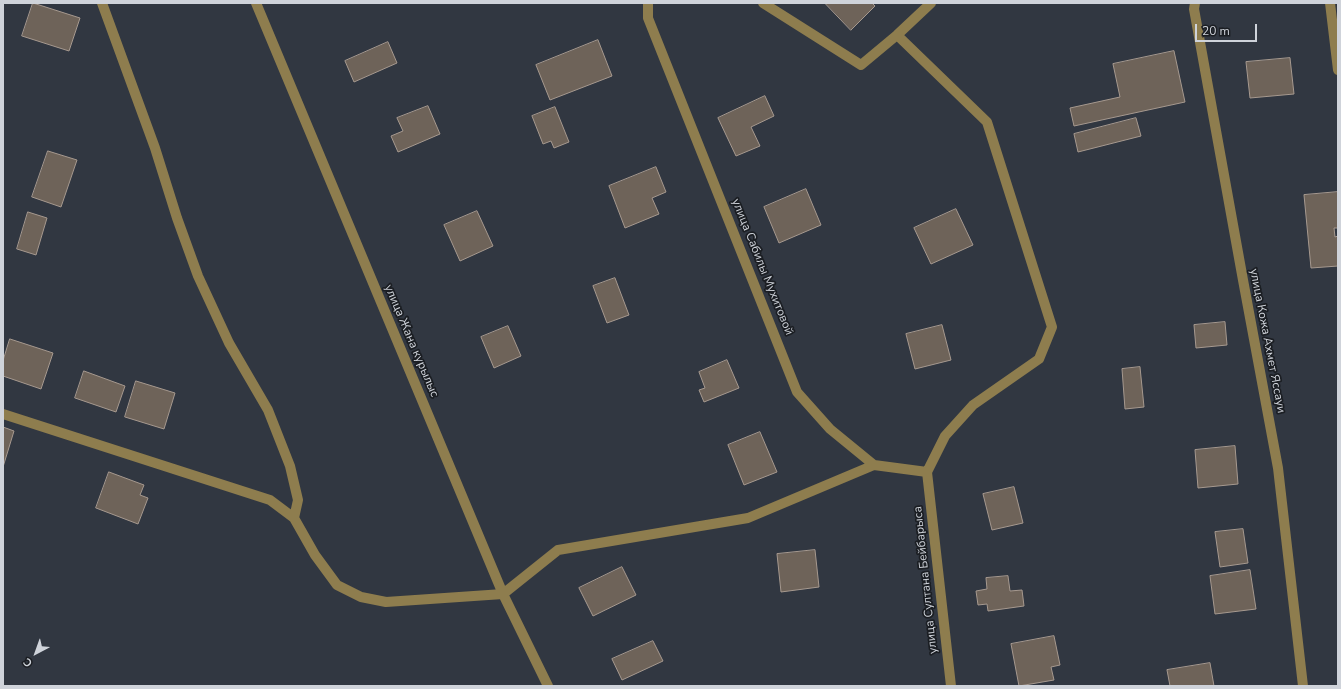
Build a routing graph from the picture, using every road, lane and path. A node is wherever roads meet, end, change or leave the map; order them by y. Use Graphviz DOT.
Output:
graph roads {
  1 [pos="102,3"];
  2 [pos="256,3"];
  3 [pos="648,3"];
  4 [pos="763,3"];
  5 [pos="931,3"];
  6 [pos="1195,3"];
  7 [pos="1330,3"];
  8 [pos="897,35"];
  9 [pos="1338,70"];
  10 [pos="3,414"];
  11 [pos="874,465"];
  12 [pos="927,472"];
  13 [pos="294,518"];
  14 [pos="503,594"];
  15 [pos="548,686"];
  16 [pos="951,686"];
  17 [pos="1303,686"];
  1 -- 13 [label="street"];
  2 -- 14 [label="street, улица Жана курылыс"];
  3 -- 11 [label="street, улица Сабилы Мухитовой"];
  4 -- 8 [label="street"];
  5 -- 8 [label="street"];
  6 -- 17 [label="street, улица Кожа Ахмет Яссауи"];
  7 -- 9 [label="street"];
  8 -- 12 [label="street"];
  10 -- 13 [label="street"];
  11 -- 12 [label="street"];
  11 -- 14 [label="street"];
  12 -- 16 [label="street, улица Султана Бейбарыса"];
  13 -- 14 [label="street"];
  14 -- 15 [label="street, улица Жана курылыс"];
}
